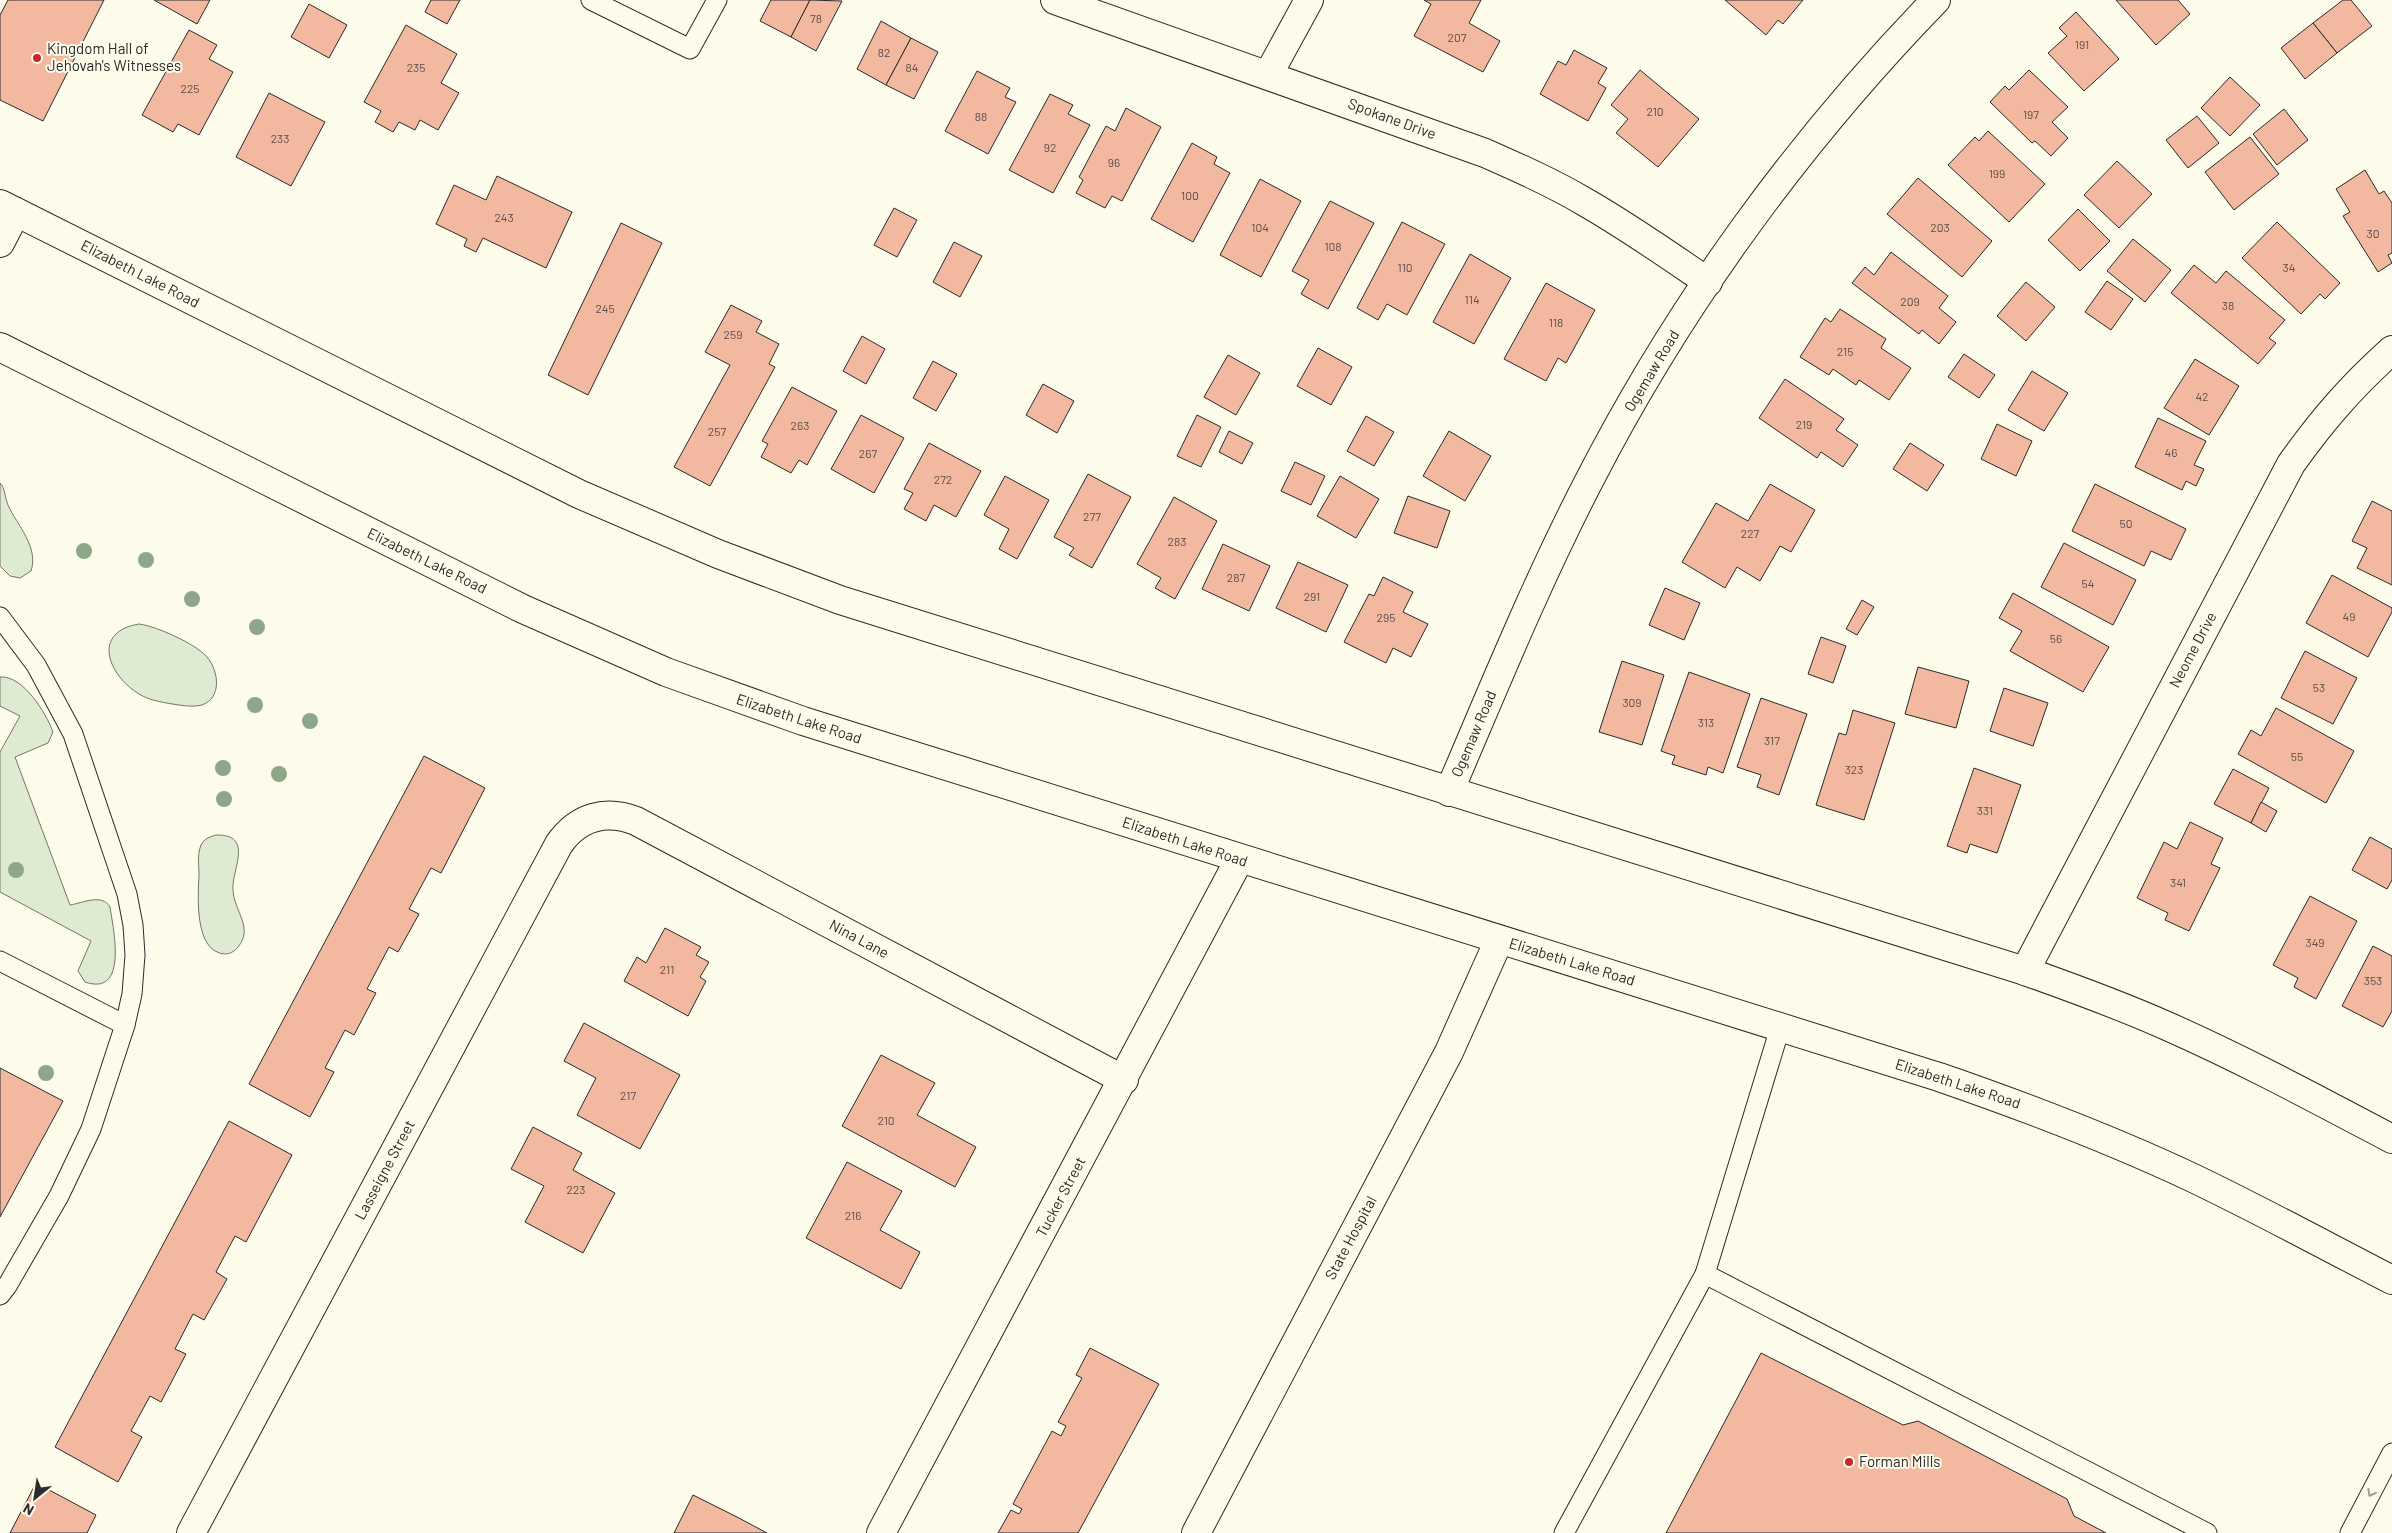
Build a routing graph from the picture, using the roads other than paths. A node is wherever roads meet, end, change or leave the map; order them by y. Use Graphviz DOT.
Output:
graph roads {
  1 [pos="592,0"];
  2 [pos="717,0"];
  3 [pos="1055,0"];
  4 [pos="1309,0"];
  5 [pos="1936,0"];
  6 [pos="1268,75"];
  7 [pos="8,208"];
  8 [pos="0,243"];
  9 [pos="1708,282"];
  10 [pos="0,347"];
  11 [pos="2392,350"];
  12 [pos="0,619"];
  13 [pos="1449,792"];
  14 [pos="590,818"];
  15 [pos="1239,860"];
  16 [pos="1499,940"];
  17 [pos="0,961"];
  18 [pos="2024,971"];
  19 [pos="125,1025"];
  20 [pos="1780,1028"];
  21 [pos="1124,1080"];
  22 [pos="2392,1139"];
  23 [pos="1705,1274"];
  24 [pos="2392,1280"];
  25 [pos="0,1295"];
  26 [pos="2392,1453"];
  27 [pos="191,1533"];
  28 [pos="881,1533"];
  29 [pos="1196,1533"];
  30 [pos="1564,1533"];
  31 [pos="2207,1533"];
  32 [pos="2350,1533"];
  1 -- 2 [label="lane"];
  3 -- 6 [label="street, Spokane Drive"];
  4 -- 6 [label="street"];
  5 -- 9 [label="street, Ogemaw Road"];
  6 -- 9 [label="street, Spokane Drive"];
  7 -- 8 [label="street, Elizabeth Lake Road"];
  7 -- 13 [label="street, Elizabeth Lake Road"];
  9 -- 13 [label="street, Ogemaw Road"];
  10 -- 15 [label="street, Elizabeth Lake Road"];
  11 -- 18 [label="street, Neome Drive"];
  12 -- 19 [label="lane"];
  13 -- 18 [label="street, Elizabeth Lake Road"];
  14 -- 21 [label="street, Nina Lane"];
  14 -- 27 [label="street, Lasseigne Street"];
  15 -- 16 [label="street, Elizabeth Lake Road"];
  15 -- 21 [label="street, Tucker Street"];
  16 -- 20 [label="street, Elizabeth Lake Road"];
  16 -- 29 [label="street, State Hospital"];
  17 -- 19 [label="lane"];
  18 -- 22 [label="street, Elizabeth Lake Road"];
  19 -- 25 [label="lane"];
  20 -- 23 [label="lane"];
  20 -- 24 [label="street, Elizabeth Lake Road"];
  21 -- 28 [label="street, Tucker Street"];
  23 -- 30 [label="lane"];
  23 -- 31 [label="lane"];
  26 -- 32 [label="lane, one-way"];
}
